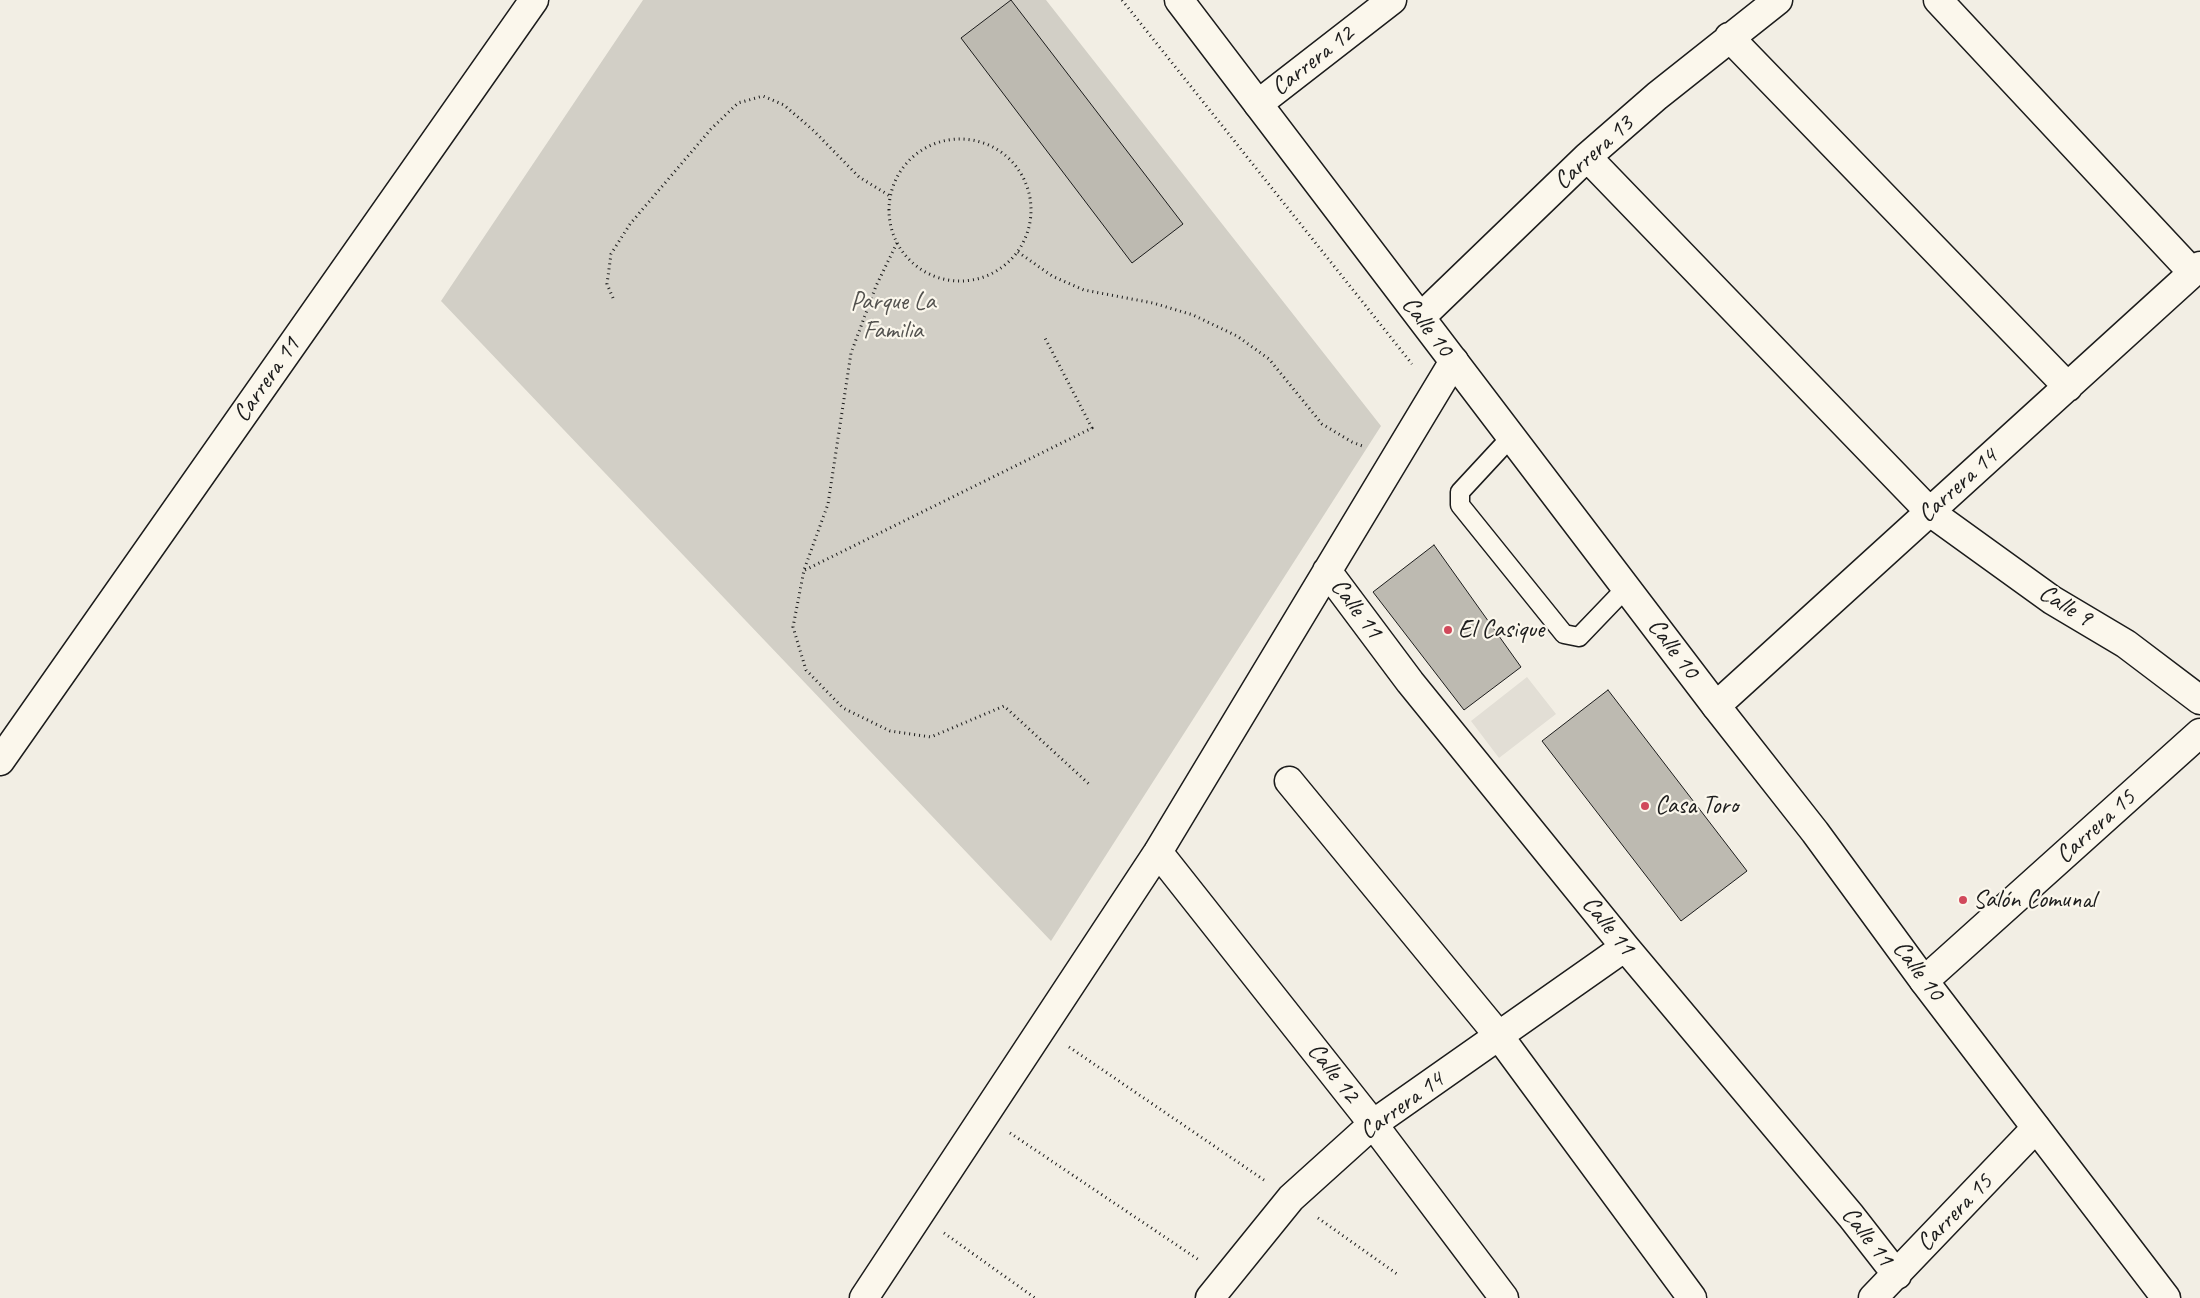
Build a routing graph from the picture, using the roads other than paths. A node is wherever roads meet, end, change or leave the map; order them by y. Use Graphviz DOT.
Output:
graph roads {
  1 [pos="534,0"];
  2 [pos="1179,0"];
  3 [pos="1392,0"];
  4 [pos="1778,0"];
  5 [pos="1938,0"];
  6 [pos="1728,37"];
  7 [pos="1258,104"];
  8 [pos="1588,157"];
  9 [pos="2196,270"];
  10 [pos="1421,318"];
  11 [pos="1454,361"];
  12 [pos="2068,387"];
  13 [pos="1511,437"];
  14 [pos="1930,512"];
  15 [pos="1328,571"];
  16 [pos="1626,588"];
  17 [pos="2200,700"];
  18 [pos="1716,706"];
  19 [pos="2200,733"];
  20 [pos="0,761"];
  21 [pos="1289,781"];
  22 [pos="1158,852"];
  23 [pos="1625,947"];
  24 [pos="1924,981"];
  25 [pos="1499,1036"];
  26 [pos="1373,1124"];
  27 [pos="2036,1128"];
  28 [pos="1897,1275"];
  29 [pos="1218,1288"];
  30 [pos="864,1298"];
  31 [pos="1504,1298"];
  32 [pos="1692,1298"];
  33 [pos="1873,1298"];
  34 [pos="2166,1298"];
  1 -- 20 [label="street, Carrera 11"];
  2 -- 7 [label="street, Calle 10"];
  3 -- 7 [label="street, Carrera 12"];
  4 -- 6 [label="street, Carrera 13"];
  5 -- 9 [label="street"];
  6 -- 8 [label="street, Carrera 13"];
  6 -- 12 [label="street"];
  7 -- 10 [label="street, Calle 10"];
  8 -- 10 [label="street, Carrera 13"];
  8 -- 14 [label="street, Calle 9"];
  9 -- 12 [label="street, Carrera 14"];
  10 -- 11 [label="street, Calle 10"];
  11 -- 13 [label="street, Calle 10"];
  11 -- 15 [label="street"];
  12 -- 14 [label="street, Carrera 14"];
  13 -- 16 [label="street, Calle 10"];
  13 -- 16 [label="lane"];
  14 -- 17 [label="street, Calle 9"];
  14 -- 18 [label="street, Carrera 14"];
  15 -- 22 [label="street"];
  15 -- 23 [label="street, Calle 11"];
  16 -- 18 [label="street, Calle 10"];
  18 -- 24 [label="street, Calle 10"];
  19 -- 24 [label="street, Carrera 15"];
  21 -- 25 [label="street"];
  22 -- 26 [label="street, Calle 12"];
  22 -- 30 [label="street"];
  23 -- 25 [label="street, Carrera 14"];
  23 -- 28 [label="street, Calle 11"];
  24 -- 27 [label="street, Calle 10"];
  25 -- 26 [label="street, Carrera 14"];
  25 -- 32 [label="street"];
  26 -- 29 [label="street, Carrera 14"];
  26 -- 31 [label="street, Calle 12"];
  27 -- 28 [label="street, Carrera 15"];
  27 -- 34 [label="street, Calle 10"];
  28 -- 33 [label="street, Carrera 15"];
}
